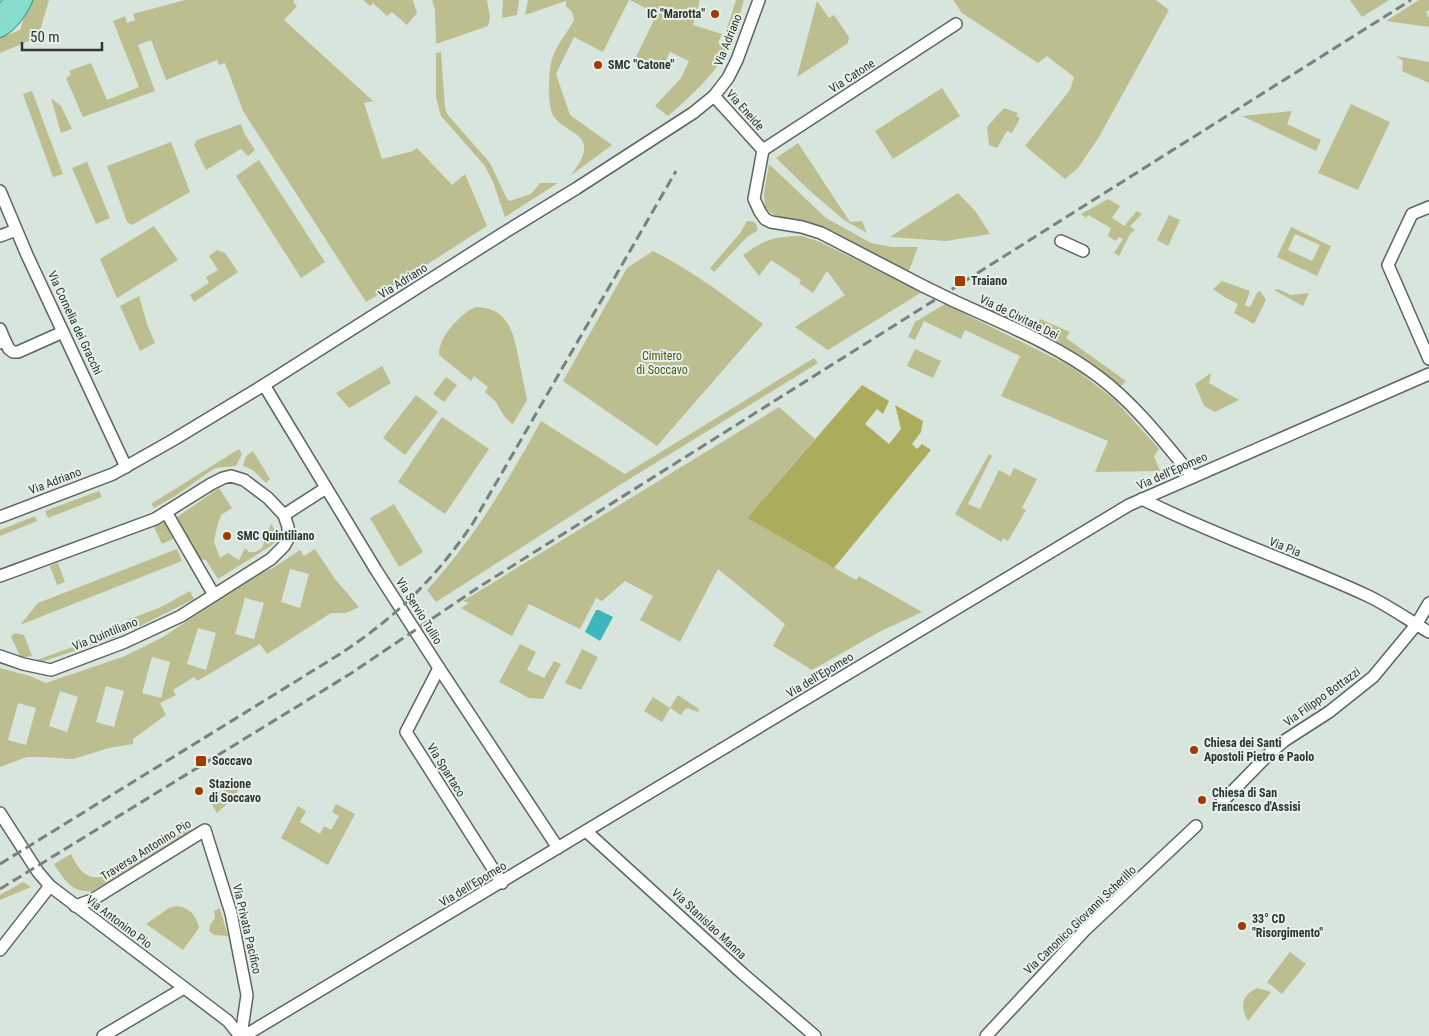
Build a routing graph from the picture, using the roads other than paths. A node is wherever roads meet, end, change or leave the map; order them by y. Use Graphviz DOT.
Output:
graph roads {
  1 [pos="12,0"];
  2 [pos="25,0"];
  3 [pos="758,0"];
  4 [pos="0,14"];
  5 [pos="956,24"];
  6 [pos="0,30"];
  7 [pos="714,96"];
  8 [pos="763,150"];
  9 [pos="0,191"];
  10 [pos="754,199"];
  11 [pos="1429,207"];
  12 [pos="16,230"];
  13 [pos="0,236"];
  14 [pos="1061,241"];
  15 [pos="1083,251"];
  16 [pos="0,329"];
  17 [pos="63,332"];
  18 [pos="3,342"];
  19 [pos="1429,359"];
  20 [pos="1429,374"];
  21 [pos="264,385"];
  22 [pos="126,467"];
  23 [pos="1193,477"];
  24 [pos="326,488"];
  25 [pos="1142,499"];
  26 [pos="166,512"];
  27 [pos="284,515"];
  28 [pos="0,517"];
  29 [pos="0,576"];
  30 [pos="214,595"];
  31 [pos="1429,603"];
  32 [pos="1416,624"];
  33 [pos="1429,632"];
  34 [pos="0,656"];
  35 [pos="439,668"];
  36 [pos="1220,804"];
  37 [pos="0,812"];
  38 [pos="1196,826"];
  39 [pos="205,830"];
  40 [pos="586,831"];
  41 [pos="558,848"];
  42 [pos="502,883"];
  43 [pos="50,886"];
  44 [pos="75,906"];
  45 [pos="0,950"];
  46 [pos="184,988"];
  47 [pos="104,1036"];
  48 [pos="241,1036"];
  49 [pos="815,1036"];
  50 [pos="986,1036"];
  1 -- 4 [label="main road"];
  2 -- 6 [label="main road"];
  3 -- 7 [label="street, Via Adriano"];
  5 -- 8 [label="street, Via Catone"];
  7 -- 8 [label="street, Via Eneide"];
  7 -- 21 [label="street, Via Adriano"];
  8 -- 10 [label="street, Via Eneide"];
  9 -- 12 [label="street, Via Cornelia dei Gracchi"];
  10 -- 23 [label="street, Via de Civitate Dei, bridge"];
  11 -- 19 [label="street"];
  12 -- 13 [label="street"];
  12 -- 17 [label="street, Via Cornelia dei Gracchi"];
  14 -- 15 [label="street"];
  16 -- 18 [label="street"];
  17 -- 18 [label="street"];
  17 -- 22 [label="street, Via Cornelia dei Gracchi"];
  20 -- 23 [label="street, Via dell'Epomeo"];
  21 -- 22 [label="street, Via Adriano"];
  21 -- 24 [label="street, Via Servio Tullio"];
  22 -- 28 [label="street, Via Adriano"];
  23 -- 25 [label="street, Via dell'Epomeo"];
  24 -- 27 [label="street"];
  24 -- 35 [label="street, Via Servio Tullio"];
  25 -- 32 [label="street, Via Pia"];
  25 -- 40 [label="street, Via dell'Epomeo"];
  26 -- 27 [label="street"];
  26 -- 29 [label="street"];
  26 -- 30 [label="street"];
  27 -- 30 [label="street, Via Quintiliano"];
  30 -- 34 [label="street, Via Quintiliano"];
  31 -- 32 [label="street, Via Filippo Bottazzi"];
  32 -- 33 [label="street"];
  32 -- 36 [label="street, Via Filippo Bottazzi"];
  35 -- 41 [label="street, Via Servio Tullio"];
  35 -- 42 [label="street, Via Spartaco"];
  37 -- 43 [label="street, Via Antonino Pio"];
  38 -- 50 [label="street, Via Canonico Giovanni Scherillo"];
  39 -- 44 [label="street, Traversa Antonino Pio"];
  39 -- 48 [label="street, Via Privata Pacifico"];
  40 -- 41 [label="street, Via dell'Epomeo"];
  40 -- 49 [label="street, Via Stanislao Manna"];
  41 -- 42 [label="street, Via dell'Epomeo"];
  42 -- 48 [label="street, Via dell'Epomeo"];
  43 -- 44 [label="street, Via Antonino Pio"];
  43 -- 45 [label="street"];
  44 -- 46 [label="street, Via Antonino Pio"];
  46 -- 47 [label="street"];
  46 -- 48 [label="street, Via Antonino Pio"];
}
